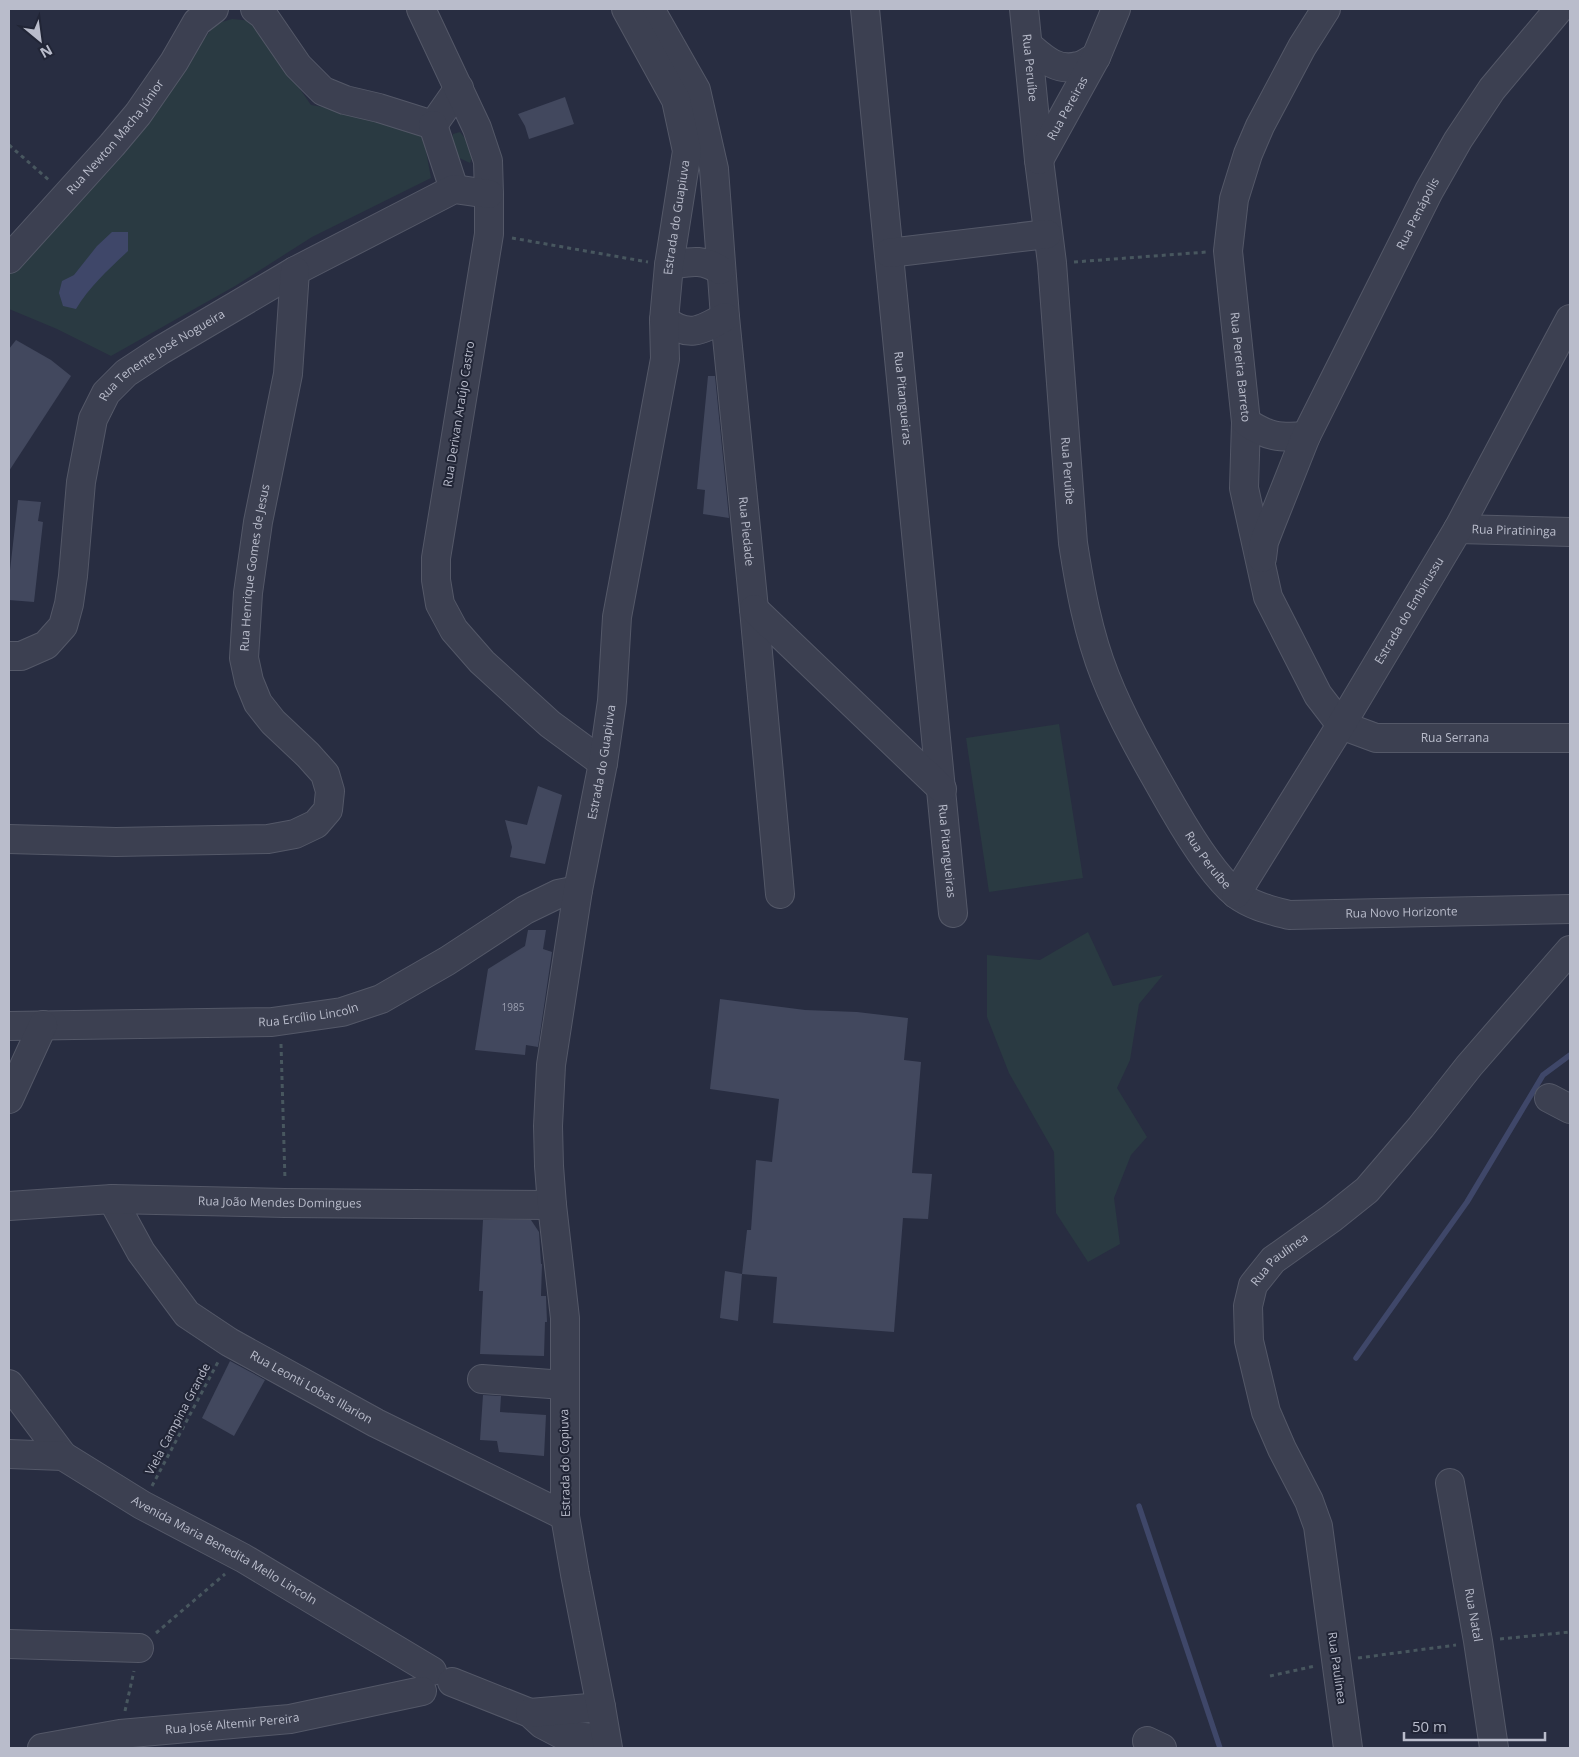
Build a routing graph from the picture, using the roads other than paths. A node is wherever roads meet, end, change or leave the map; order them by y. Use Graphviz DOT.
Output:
graph roads {
  1 [pos="214,9"];
  2 [pos="255,9"];
  3 [pos="422,9"];
  4 [pos="634,9"];
  5 [pos="866,9"];
  6 [pos="1024,9"];
  7 [pos="1116,9"];
  8 [pos="1326,9"];
  9 [pos="1560,14"];
  10 [pos="1029,46"];
  11 [pos="1096,57"];
  12 [pos="460,88"];
  13 [pos="433,125"];
  14 [pos="1039,160"];
  15 [pos="714,168"];
  16 [pos="454,189"];
  17 [pos="490,194"];
  18 [pos="1048,234"];
  19 [pos="889,253"];
  20 [pos="9,259"];
  21 [pos="669,265"];
  22 [pos="295,270"];
  23 [pos="720,270"];
  24 [pos="725,318"];
  25 [pos="1570,319"];
  26 [pos="664,320"];
  27 [pos="694,332"];
  28 [pos="665,359"];
  29 [pos="1246,422"];
  30 [pos="1306,436"];
  31 [pos="1244,488"];
  32 [pos="1281,496"];
  33 [pos="1458,529"];
  34 [pos="1570,532"];
  35 [pos="1261,565"];
  36 [pos="754,608"];
  37 [pos="9,656"];
  38 [pos="1341,725"];
  39 [pos="1570,738"];
  40 [pos="603,762"];
  41 [pos="942,789"];
  42 [pos="9,839"];
  43 [pos="578,890"];
  44 [pos="780,894"];
  45 [pos="1236,894"];
  46 [pos="1570,909"];
  47 [pos="953,914"];
  48 [pos="1570,950"];
  49 [pos="43,1025"];
  50 [pos="9,1026"];
  51 [pos="9,1098"];
  52 [pos="112,1199"];
  53 [pos="552,1205"];
  54 [pos="9,1206"];
  55 [pos="482,1379"];
  56 [pos="9,1384"];
  57 [pos="564,1385"];
  58 [pos="9,1454"];
  59 [pos="63,1456"];
  60 [pos="1450,1482"];
  61 [pos="565,1516"];
  62 [pos="9,1644"];
  63 [pos="139,1648"];
  64 [pos="435,1682"];
  65 [pos="601,1707"];
  66 [pos="530,1713"];
  67 [pos="607,1744"];
  68 [pos="42,1748"];
  69 [pos="1348,1748"];
  70 [pos="1494,1748"];
  1 -- 20 [label="street, Rua Newton Macha Júnior"];
  2 -- 13 [label="street"];
  3 -- 12 [label="street, Rua Derivan Araújo Castro"];
  4 -- 15 [label="street, Estrada do Guapiuva"];
  4 -- 21 [label="street, Estrada do Guapiuva"];
  5 -- 19 [label="street, Rua Pitangueiras"];
  6 -- 10 [label="street, Rua Peruíbe"];
  7 -- 11 [label="street, Rua Pereiras"];
  8 -- 29 [label="street, Rua Pereira Barreto"];
  9 -- 30 [label="street, Rua Penápolis"];
  10 -- 11 [label="street, Rua Pereiras"];
  10 -- 14 [label="street, Rua Peruíbe"];
  11 -- 14 [label="street, Rua Pereiras"];
  12 -- 13 [label="street"];
  12 -- 17 [label="street, Rua Derivan Araújo Castro"];
  13 -- 16 [label="street"];
  14 -- 18 [label="street, Rua Peruíbe"];
  15 -- 23 [label="street, Rua Piedade"];
  16 -- 17 [label="street"];
  16 -- 22 [label="street, Rua Tenente José Nogueira"];
  17 -- 40 [label="street, Rua Derivan Araújo Castro"];
  18 -- 19 [label="street"];
  18 -- 45 [label="street, Rua Peruíbe"];
  19 -- 41 [label="street, Rua Pitangueiras"];
  21 -- 23 [label="street"];
  21 -- 26 [label="street, Estrada do Guapiuva"];
  22 -- 37 [label="street, Rua Tenente José Nogueira"];
  22 -- 42 [label="street, Rua Henrique Gomes de Jesus"];
  23 -- 24 [label="street, Rua Piedade"];
  24 -- 27 [label="street"];
  24 -- 36 [label="street, Rua Piedade"];
  25 -- 33 [label="street, Estrada do Embirussu"];
  26 -- 27 [label="street"];
  26 -- 28 [label="street, Estrada do Guapiuva"];
  27 -- 28 [label="street"];
  28 -- 40 [label="street, Estrada do Guapiuva"];
  29 -- 30 [label="street"];
  29 -- 31 [label="street, Rua Pereira Barreto"];
  30 -- 32 [label="street, Rua Penápolis"];
  31 -- 32 [label="street"];
  31 -- 35 [label="street, Rua Pereira Barreto"];
  32 -- 35 [label="street, Rua Penápolis"];
  33 -- 34 [label="street, Rua Piratininga"];
  33 -- 38 [label="street, Estrada do Embirussu"];
  35 -- 38 [label="street, Rua Pereira Barreto"];
  36 -- 41 [label="street, Rua Pitangueiras"];
  36 -- 44 [label="street, Rua Piedade"];
  38 -- 39 [label="street, Rua Serrana"];
  38 -- 45 [label="street, Estrada do Embirussu"];
  40 -- 43 [label="street, Estrada do Guapiuva"];
  41 -- 47 [label="street, Rua Pitangueiras"];
  43 -- 49 [label="street, Rua Ercílio Lincoln"];
  43 -- 53 [label="street, Estrada do Guapiuva"];
  45 -- 46 [label="street, Rua Novo Horizonte"];
  48 -- 69 [label="street, Rua Paulinea"];
  49 -- 50 [label="street, Rua Ercílio Lincoln"];
  49 -- 51 [label="street"];
  52 -- 53 [label="street, Rua João Mendes Domingues"];
  52 -- 54 [label="street, Rua João Mendes Domingues"];
  52 -- 61 [label="street, Rua Leonti Lobas Illarion"];
  53 -- 57 [label="street, Estrada do Copiuva"];
  55 -- 57 [label="street"];
  56 -- 59 [label="street"];
  57 -- 61 [label="street, Estrada do Copiuva"];
  58 -- 59 [label="street, Avenida Maria Benedita Mello Lincoln"];
  59 -- 64 [label="street, Avenida Maria Benedita Mello Lincoln"];
  60 -- 70 [label="street, Rua Natal"];
  61 -- 65 [label="street, Estrada do Copiuva"];
  62 -- 63 [label="street"];
  64 -- 66 [label="street"];
  64 -- 68 [label="street, Rua José Altemir Pereira"];
  65 -- 66 [label="street"];
  65 -- 67 [label="street, Estrada do Copiuva"];
  66 -- 67 [label="street"];
}
